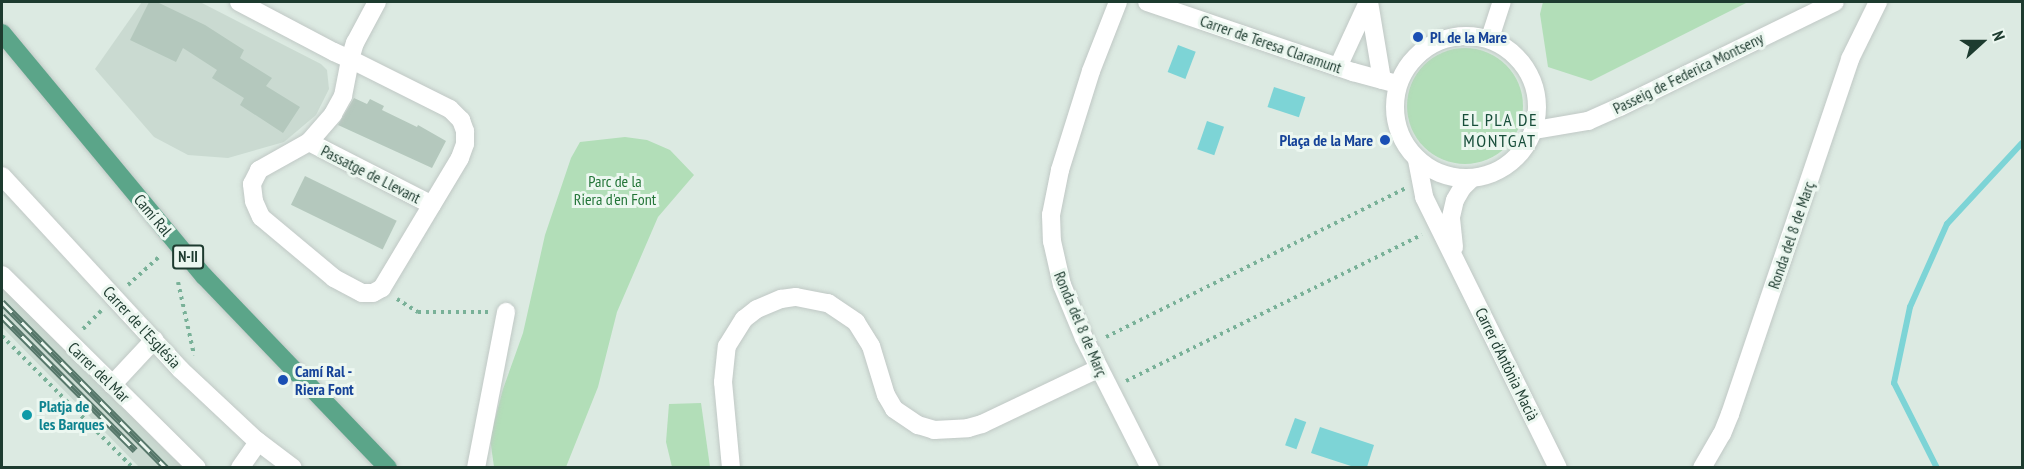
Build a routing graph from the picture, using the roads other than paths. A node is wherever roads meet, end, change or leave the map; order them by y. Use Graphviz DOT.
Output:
graph roads {
  1 [pos="239,2"];
  2 [pos="376,2"];
  3 [pos="1118,2"];
  4 [pos="1147,2"];
  5 [pos="1173,2"];
  6 [pos="1368,2"];
  7 [pos="1502,2"];
  8 [pos="1836,2"];
  9 [pos="1878,2"];
  10 [pos="1186,15"];
  11 [pos="2,33"];
  12 [pos="1490,38"];
  13 [pos="350,59"];
  14 [pos="1338,67"];
  15 [pos="1389,82"];
  16 [pos="1535,130"];
  17 [pos="309,142"];
  18 [pos="1418,160"];
  19 [pos="2,176"];
  20 [pos="1472,178"];
  21 [pos="432,205"];
  22 [pos="1456,260"];
  23 [pos="2,275"];
  24 [pos="506,312"];
  25 [pos="154,340"];
  26 [pos="1098,369"];
  27 [pos="112,385"];
  28 [pos="258,442"];
  29 [pos="197,468"];
  30 [pos="240,468"];
  31 [pos="293,468"];
  32 [pos="388,468"];
  33 [pos="476,468"];
  34 [pos="731,468"];
  35 [pos="1150,468"];
  36 [pos="1558,468"];
  37 [pos="1702,468"];
  1 -- 13 [label="street, Passatge de Llevant"];
  2 -- 13 [label="street"];
  3 -- 26 [label="street, Ronda del 8 de Març"];
  4 -- 10 [label="street, Carrer de Teresa Claramunt"];
  5 -- 10 [label="street"];
  6 -- 14 [label="street"];
  6 -- 15 [label="street"];
  7 -- 12 [label="street"];
  8 -- 16 [label="street, Passeig de Federica Montseny"];
  9 -- 37 [label="street, Ronda del 8 de Març"];
  10 -- 14 [label="street, Carrer de Teresa Claramunt"];
  11 -- 32 [label="main road, Camí Ral / N-II"];
  12 -- 15 [label="street"];
  12 -- 16 [label="street"];
  13 -- 17 [label="street, Passatge de Llevant"];
  13 -- 21 [label="street, Passatge de Llevant"];
  14 -- 15 [label="street, Carrer de Teresa Claramunt"];
  15 -- 18 [label="street"];
  16 -- 20 [label="street"];
  17 -- 21 [label="street, Passatge de Llevant"];
  17 -- 21 [label="street, Passatge de Llevant"];
  18 -- 20 [label="street"];
  18 -- 22 [label="street, Carrer d'Antònia Macià"];
  19 -- 25 [label="street, Carrer de l'Església"];
  20 -- 22 [label="street, Carrer d'Antònia Macià"];
  22 -- 36 [label="street, Carrer d'Antònia Macià"];
  23 -- 27 [label="street, Carrer del Mar"];
  24 -- 33 [label="street"];
  25 -- 27 [label="street"];
  25 -- 28 [label="street, Carrer de l'Església"];
  26 -- 34 [label="street"];
  26 -- 35 [label="street, Ronda del 8 de Març"];
  27 -- 29 [label="street, Carrer del Mar"];
  28 -- 30 [label="street"];
  28 -- 31 [label="street, Carrer de l'Església"];
}
